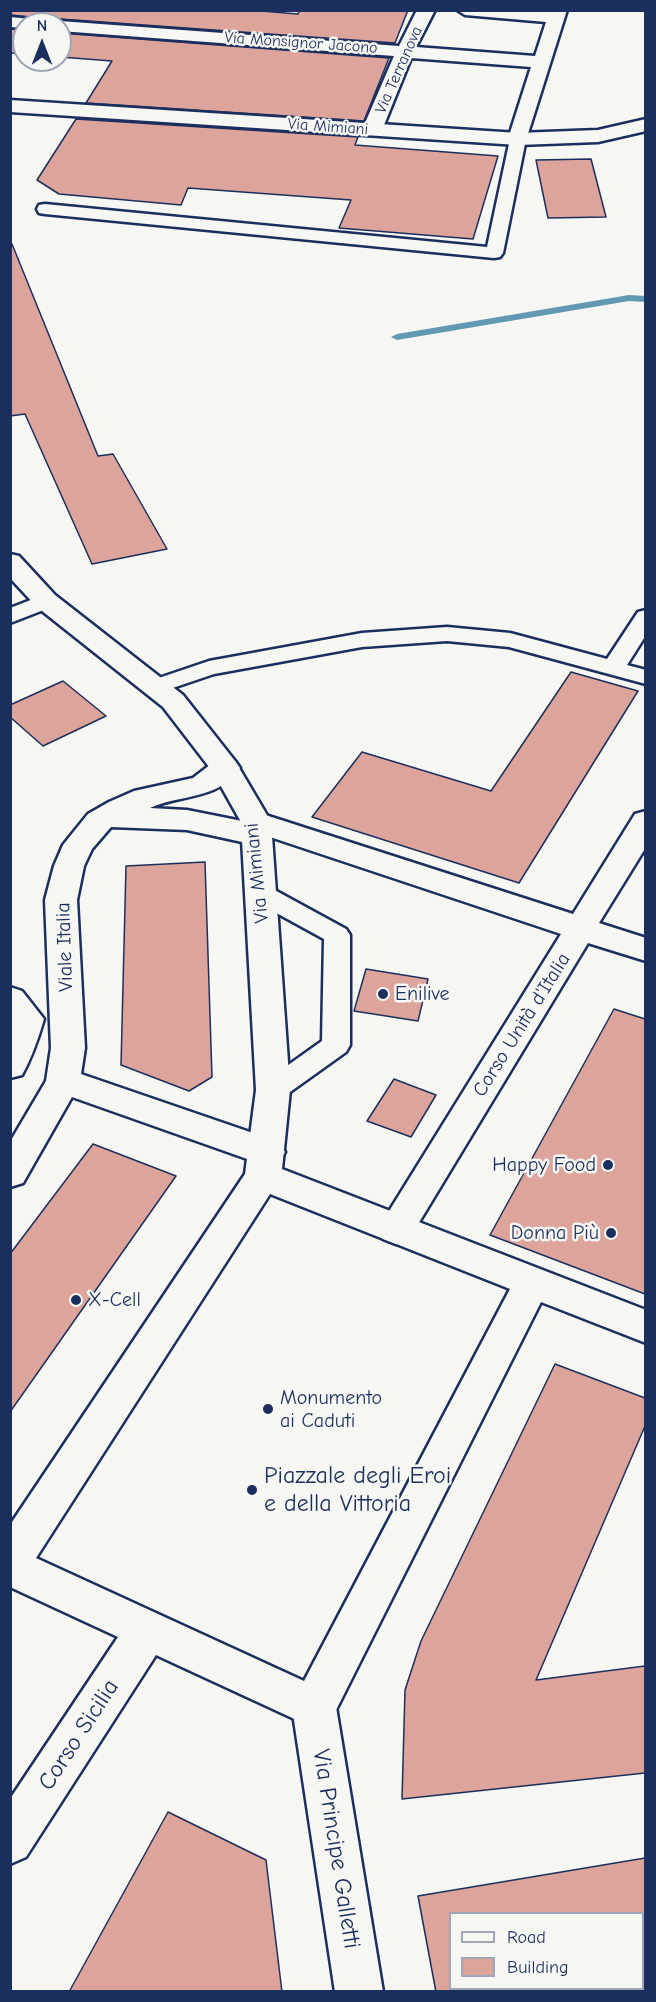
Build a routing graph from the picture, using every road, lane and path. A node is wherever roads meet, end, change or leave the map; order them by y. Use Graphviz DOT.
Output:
graph roads {
  1 [pos="426,10"];
  2 [pos="465,10"];
  3 [pos="556,14"];
  4 [pos="72,27"];
  5 [pos="405,51"];
  6 [pos="542,62"];
  7 [pos="10,106"];
  8 [pos="645,125"];
  9 [pos="372,130"];
  10 [pos="518,139"];
  11 [pos="45,209"];
  12 [pos="10,562"];
  13 [pos="46,601"];
  14 [pos="10,616"];
  15 [pos="645,617"];
  16 [pos="613,668"];
  17 [pos="645,677"];
  18 [pos="155,687"];
  19 [pos="225,768"];
  20 [pos="99,821"];
  21 [pos="645,821"];
  22 [pos="256,828"];
  23 [pos="260,893"];
  24 [pos="582,929"];
  25 [pos="645,950"];
  26 [pos="10,999"];
  27 [pos="10,1066"];
  28 [pos="63,1081"];
  29 [pos="273,1090"];
  30 [pos="265,1164"];
  31 [pos="10,1173"];
  32 [pos="396,1229"];
  33 [pos="532,1283"];
  34 [pos="645,1327"];
  35 [pos="10,1564"];
  36 [pos="148,1629"];
  37 [pos="314,1707"];
  38 [pos="10,1841"];
  39 [pos="359,1992"];
  1 -- 5 [label="street, Via Terranova"];
  2 -- 3 [label="street"];
  3 -- 6 [label="street"];
  4 -- 5 [label="street, Via Monsignor Jacono"];
  5 -- 6 [label="street, Via Monsignor Jacono"];
  5 -- 9 [label="street, Via Terranova"];
  6 -- 10 [label="street"];
  7 -- 9 [label="street, Via Mimiani"];
  8 -- 10 [label="street, Via Mimiani"];
  9 -- 10 [label="street, Via Mimiani"];
  10 -- 11 [label="lane"];
  12 -- 13 [label="street, Via Mimiani"];
  13 -- 14 [label="lane"];
  13 -- 18 [label="street, Via Mimiani"];
  15 -- 16 [label="lane"];
  16 -- 17 [label="lane"];
  16 -- 18 [label="lane"];
  18 -- 19 [label="street, Via Mimiani"];
  19 -- 20 [label="street, Viale Italia"];
  19 -- 22 [label="street, Via Mimiani"];
  20 -- 22 [label="street"];
  20 -- 28 [label="street, Viale Italia"];
  21 -- 24 [label="street, Corso Unità d'Italia"];
  22 -- 23 [label="street, Via Mimiani"];
  22 -- 24 [label="street"];
  23 -- 29 [label="street, Via Mimiani"];
  23 -- 29 [label="lane"];
  24 -- 25 [label="street"];
  24 -- 32 [label="street, Corso Unità d'Italia"];
  26 -- 27 [label="street"];
  28 -- 30 [label="street"];
  28 -- 31 [label="street, Viale Italia"];
  29 -- 30 [label="street, Via Mimiani"];
  30 -- 32 [label="street"];
  30 -- 35 [label="street"];
  32 -- 33 [label="street"];
  33 -- 34 [label="street"];
  33 -- 37 [label="street"];
  35 -- 36 [label="street"];
  36 -- 37 [label="street"];
  36 -- 38 [label="street, Corso Sicilia"];
  37 -- 39 [label="street, Via Principe Galletti"];
}
